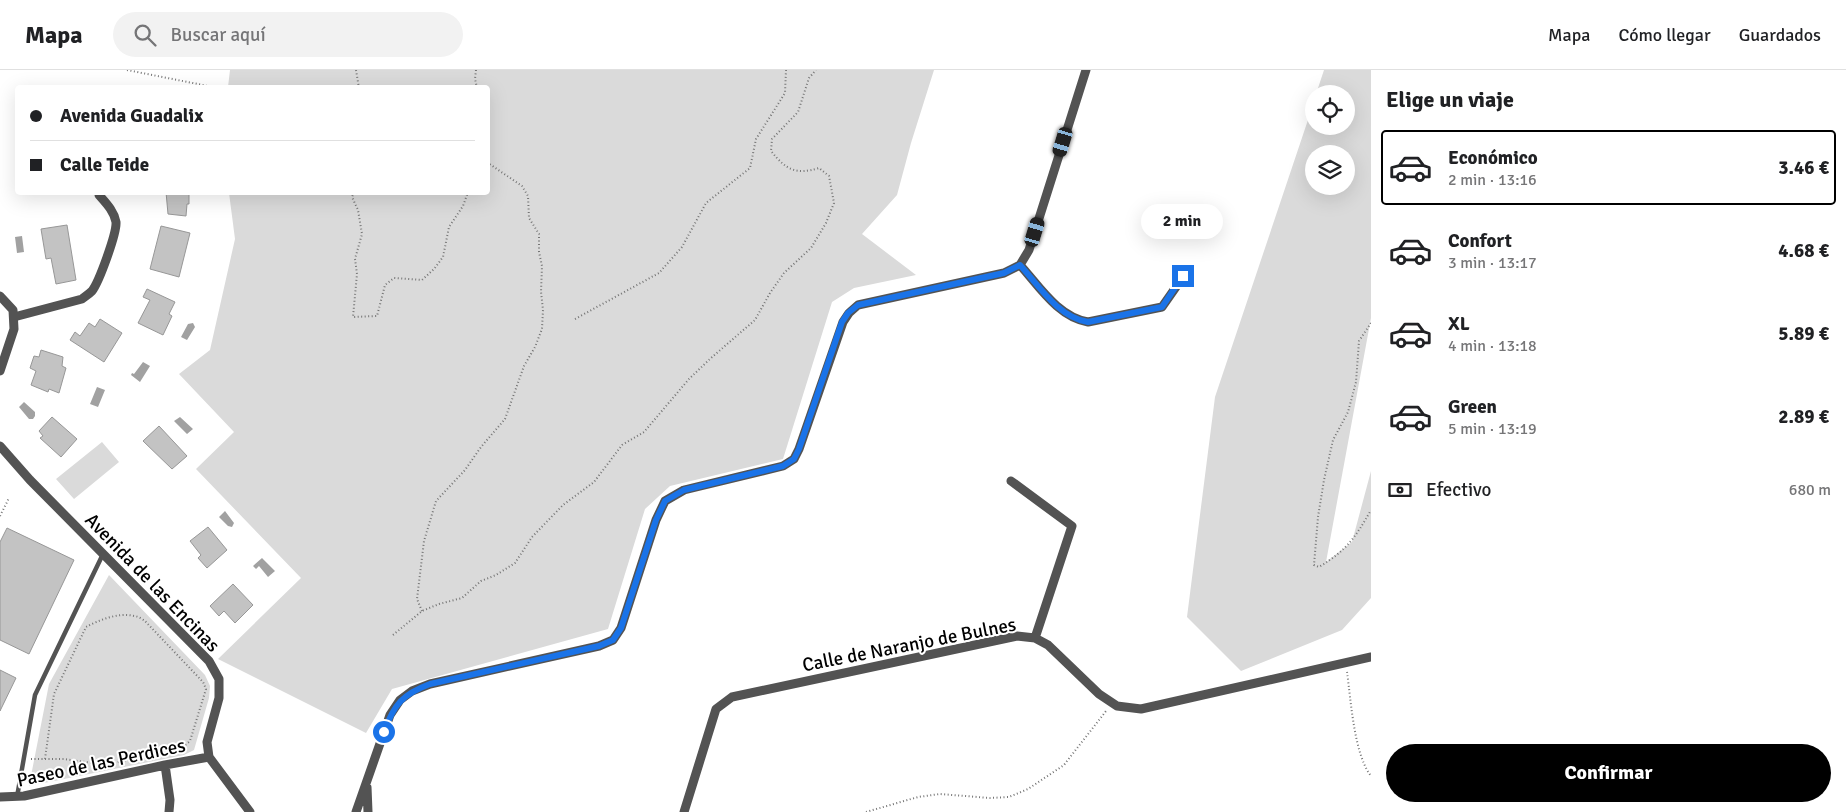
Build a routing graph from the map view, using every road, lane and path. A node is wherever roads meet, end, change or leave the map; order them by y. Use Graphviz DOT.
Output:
graph roads {
  1 [pos="127,70"];
  2 [pos="356,70"];
  3 [pos="476,70"];
  4 [pos="786,70"];
  5 [pos="816,70"];
  6 [pos="1086,70"];
  7 [pos="203,85"];
  8 [pos="358,85"];
  9 [pos="476,85"];
  10 [pos="490,165"];
  11 [pos="99,195"];
  12 [pos="353,195"];
  13 [pos="467,195"];
  14 [pos="1020,265"];
  15 [pos="1183,276"];
  16 [pos="0,296"];
  17 [pos="14,317"];
  18 [pos="575,319"];
  19 [pos="1371,323"];
  20 [pos="0,371"];
  21 [pos="0,446"];
  22 [pos="1011,481"];
  23 [pos="9,498"];
  24 [pos="1371,510"];
  25 [pos="0,516"];
  26 [pos="103,554"];
  27 [pos="422,611"];
  28 [pos="393,635"];
  29 [pos="1035,638"];
  30 [pos="1371,657"];
  31 [pos="1345,663"];
  32 [pos="1112,703"];
  33 [pos="208,757"];
  34 [pos="24,759"];
  35 [pos="45,760"];
  36 [pos="165,765"];
  37 [pos="1371,776"];
  38 [pos="367,782"];
  39 [pos="0,797"];
  40 [pos="17,797"];
  41 [pos="169,812"];
  42 [pos="250,812"];
  43 [pos="356,812"];
  44 [pos="368,812"];
  45 [pos="684,812"];
  46 [pos="866,812"];
  1 -- 7 [label="path"];
  2 -- 8 [label="path"];
  3 -- 9 [label="path"];
  4 -- 18 [label="path"];
  5 -- 27 [label="path"];
  6 -- 14 [label="street"];
  10 -- 27 [label="path"];
  11 -- 17 [label="street"];
  12 -- 13 [label="path"];
  14 -- 15 [label="street"];
  14 -- 38 [label="street"];
  16 -- 17 [label="street"];
  17 -- 20 [label="street"];
  19 -- 24 [label="path"];
  21 -- 26 [label="street, Avenida de las Encinas"];
  22 -- 29 [label="street"];
  23 -- 25 [label="path"];
  26 -- 33 [label="street, Avenida de las Encinas"];
  26 -- 34 [label="lane"];
  27 -- 28 [label="path"];
  29 -- 32 [label="street, Calle de Naranjo de Bulnes"];
  29 -- 45 [label="street, Calle de Naranjo de Bulnes"];
  30 -- 31 [label="street, Calle de Naranjo de Bulnes"];
  31 -- 32 [label="street, Calle de Naranjo de Bulnes"];
  31 -- 37 [label="path"];
  32 -- 46 [label="path"];
  33 -- 36 [label="street, Paseo de las Perdices"];
  33 -- 42 [label="street"];
  34 -- 35 [label="path"];
  34 -- 40 [label="lane"];
  35 -- 35 [label="path"];
  36 -- 40 [label="street, Paseo de las Perdices"];
  36 -- 41 [label="street"];
  38 -- 43 [label="street"];
  38 -- 44 [label="street"];
  39 -- 40 [label="street, Paseo de las Perdices"];
}
